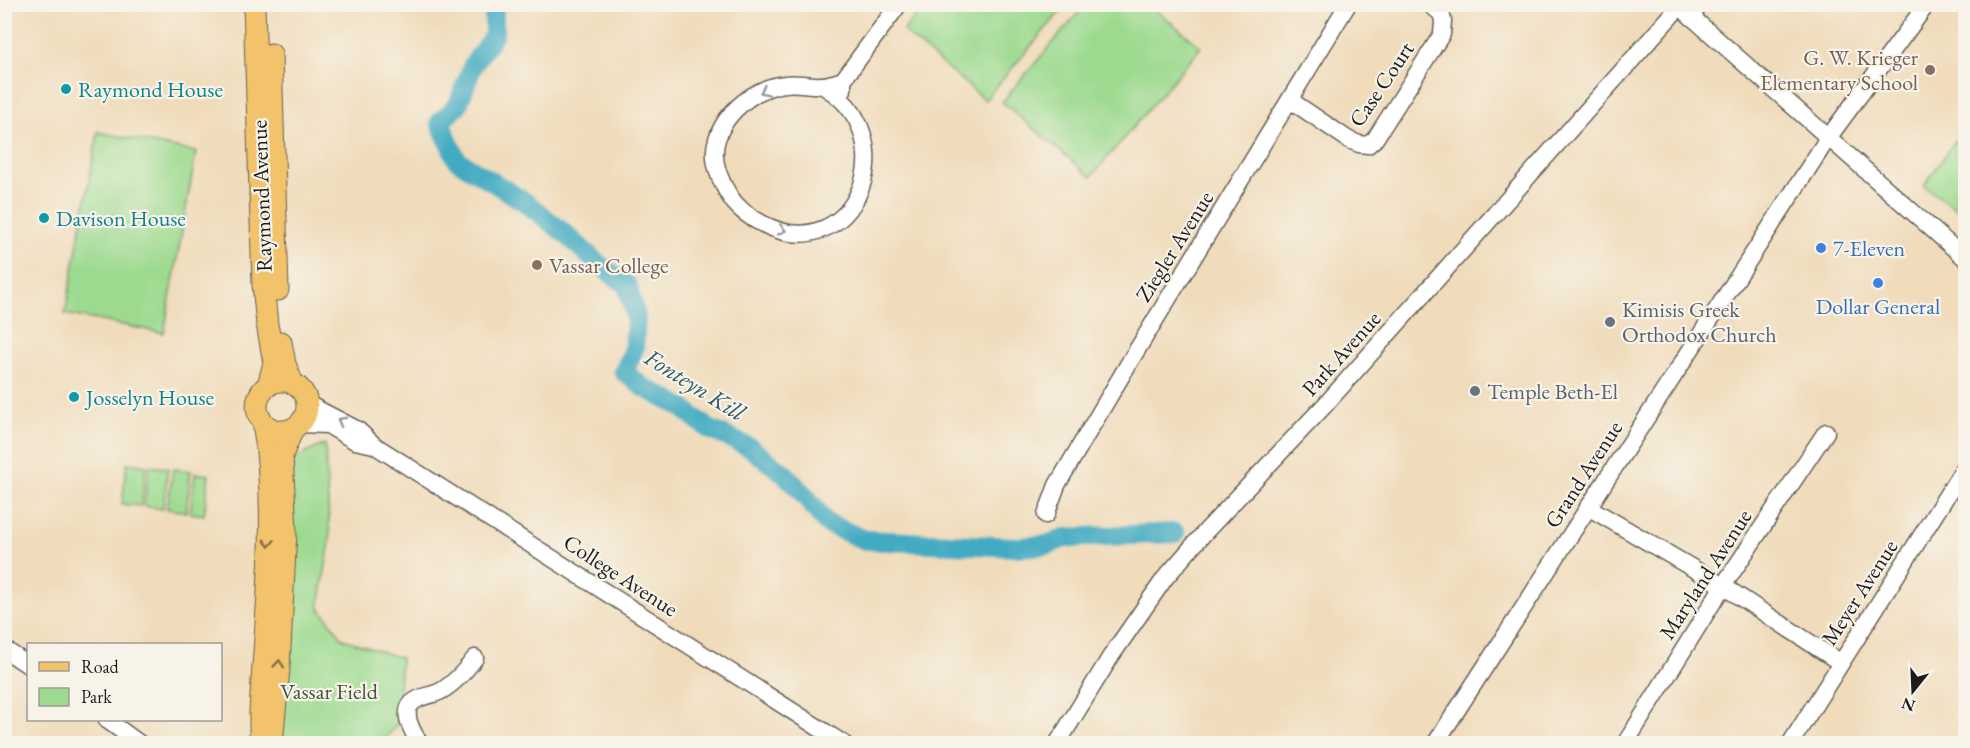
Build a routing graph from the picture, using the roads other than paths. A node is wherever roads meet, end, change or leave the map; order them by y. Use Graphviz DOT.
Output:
graph roads {
  1 [pos="254,4"];
  2 [pos="269,4"];
  3 [pos="899,4"];
  4 [pos="1348,4"];
  5 [pos="1429,4"];
  6 [pos="1927,4"];
  7 [pos="1687,8"];
  8 [pos="843,80"];
  9 [pos="821,85"];
  10 [pos="1290,100"];
  11 [pos="845,101"];
  12 [pos="1828,138"];
  13 [pos="1965,259"];
  14 [pos="293,384"];
  15 [pos="268,386"];
  16 [pos="306,403"];
  17 [pos="263,422"];
  18 [pos="296,426"];
  19 [pos="1826,432"];
  20 [pos="374,445"];
  21 [pos="1965,465"];
  22 [pos="1588,507"];
  23 [pos="1046,515"];
  24 [pos="1723,586"];
  25 [pos="4,649"];
  26 [pos="475,658"];
  27 [pos="1840,663"];
  28 [pos="27,664"];
  29 [pos="108,721"];
  30 [pos="140,744"];
  31 [pos="260,744"];
  32 [pos="272,744"];
  33 [pos="420,744"];
  34 [pos="844,744"];
  35 [pos="1057,744"];
  36 [pos="1435,744"];
  37 [pos="1625,744"];
  38 [pos="1790,744"];
  1 -- 15 [label="main road, Raymond Avenue"];
  2 -- 14 [label="main road, Raymond Avenue"];
  3 -- 8 [label="street"];
  4 -- 10 [label="street, Ziegler Avenue"];
  5 -- 10 [label="street, Case Court"];
  6 -- 12 [label="street, Grand Avenue"];
  7 -- 12 [label="street"];
  7 -- 35 [label="street, Park Avenue"];
  8 -- 9 [label="street"];
  8 -- 11 [label="street"];
  9 -- 11 [label="street"];
  9 -- 11 [label="street, one-way"];
  10 -- 23 [label="street, Ziegler Avenue"];
  12 -- 13 [label="street"];
  12 -- 22 [label="street, Grand Avenue"];
  14 -- 15 [label="main road"];
  14 -- 16 [label="main road"];
  15 -- 17 [label="main road"];
  16 -- 18 [label="main road"];
  20 -- 16 [label="street, College Avenue, one-way"];
  17 -- 18 [label="main road"];
  17 -- 31 [label="main road, one-way"];
  18 -- 20 [label="street, College Avenue"];
  32 -- 18 [label="main road, one-way"];
  19 -- 24 [label="street, Maryland Avenue"];
  20 -- 34 [label="street, College Avenue"];
  21 -- 27 [label="street, Meyer Avenue"];
  22 -- 24 [label="street"];
  22 -- 36 [label="street, Grand Avenue"];
  24 -- 27 [label="street"];
  24 -- 37 [label="street, Maryland Avenue"];
  25 -- 28 [label="street"];
  26 -- 33 [label="street"];
  27 -- 38 [label="street, Meyer Avenue"];
  29 -- 30 [label="street"];
}
